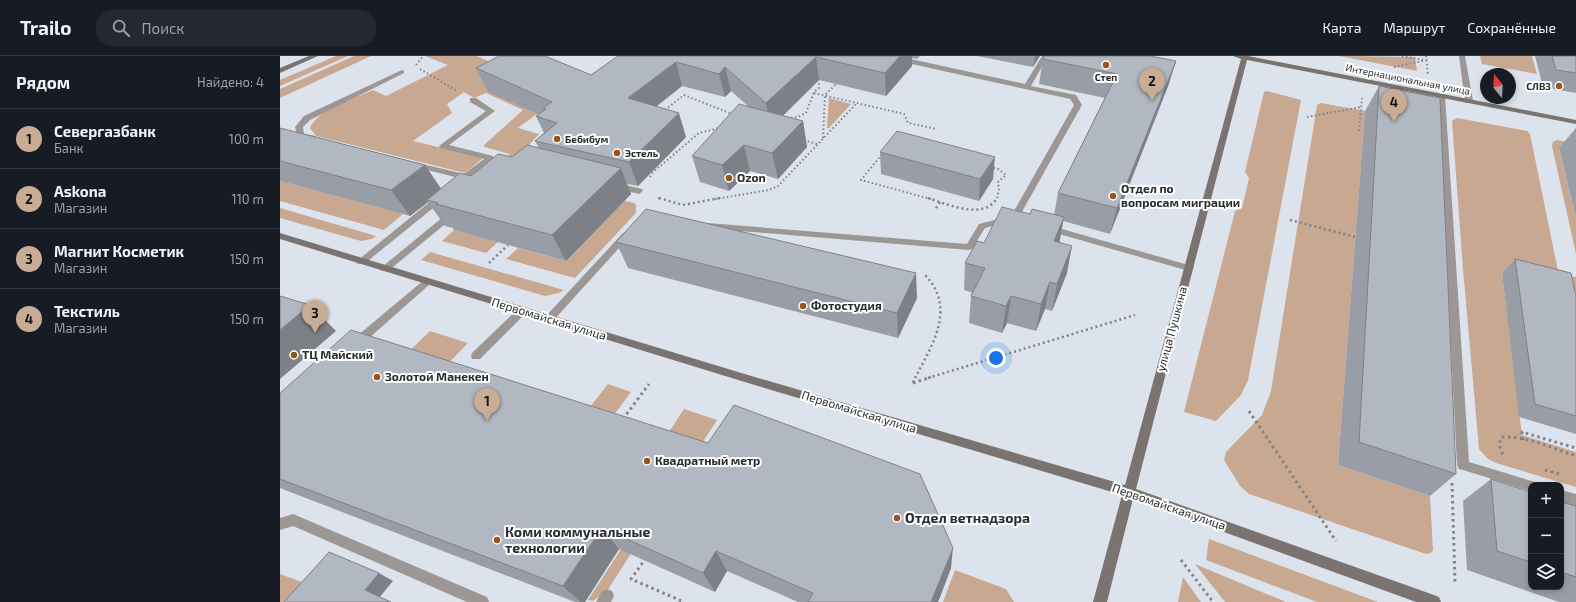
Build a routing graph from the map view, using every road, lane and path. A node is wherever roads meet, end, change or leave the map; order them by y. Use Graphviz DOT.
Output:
graph roads {
  1 [pos="315,56"];
  2 [pos="891,56"];
  3 [pos="1045,56"];
  4 [pos="1402,56"];
  5 [pos="1426,56"];
  6 [pos="1462,56"];
  7 [pos="1242,57"];
  8 [pos="1427,60"];
  9 [pos="415,66"];
  10 [pos="1390,67"];
  11 [pos="280,71"];
  12 [pos="402,72"];
  13 [pos="1428,77"];
  14 [pos="810,78"];
  15 [pos="840,79"];
  16 [pos="1027,87"];
  17 [pos="814,92"];
  18 [pos="1362,93"];
  19 [pos="825,95"];
  20 [pos="1441,96"];
  21 [pos="473,100"];
  22 [pos="1469,101"];
  23 [pos="857,103"];
  24 [pos="1361,107"];
  25 [pos="660,114"];
  26 [pos="739,115"];
  27 [pos="1307,117"];
  28 [pos="785,118"];
  29 [pos="1576,122"];
  30 [pos="722,128"];
  31 [pos="937,129"];
  32 [pos="1359,131"];
  33 [pos="822,139"];
  34 [pos="802,140"];
  35 [pos="324,141"];
  36 [pos="817,144"];
  37 [pos="406,162"];
  38 [pos="466,177"];
  39 [pos="650,179"];
  40 [pos="609,184"];
  41 [pos="639,191"];
  42 [pos="656,197"];
  43 [pos="940,202"];
  44 [pos="461,206"];
  45 [pos="936,208"];
  46 [pos="1014,219"];
  47 [pos="1290,220"];
  48 [pos="702,225"];
  49 [pos="635,226"];
  50 [pos="280,236"];
  51 [pos="1356,237"];
  52 [pos="508,245"];
  53 [pos="361,262"];
  54 [pos="489,263"];
  55 [pos="1188,268"];
  56 [pos="385,269"];
  57 [pos="924,274"];
  58 [pos="427,282"];
  59 [pos="522,310"];
  60 [pos="1135,315"];
  61 [pos="549,319"];
  62 [pos="345,353"];
  63 [pos="476,356"];
  64 [pos="649,384"];
  65 [pos="1249,411"];
  66 [pos="623,420"];
  67 [pos="1523,440"];
  68 [pos="1576,448"];
  69 [pos="1505,456"];
  70 [pos="1576,456"];
  71 [pos="1463,466"];
  72 [pos="1540,468"];
  73 [pos="1561,475"];
  74 [pos="1528,485"];
  75 [pos="1129,492"];
  76 [pos="1564,497"];
  77 [pos="1576,500"];
  78 [pos="280,524"];
  79 [pos="1336,542"];
  80 [pos="648,554"];
  81 [pos="1181,560"];
  82 [pos="1455,582"];
  83 [pos="482,602"];
  84 [pos="684,602"];
  85 [pos="1100,602"];
  86 [pos="1213,602"];
  87 [pos="1434,602"];
  1 -- 11 [label="street"];
  2 -- 16 [label="lane"];
  3 -- 16 [label="lane"];
  4 -- 8 [label="path"];
  5 -- 8 [label="path"];
  6 -- 22 [label="lane"];
  7 -- 20 [label="street, Интернациональная улица"];
  7 -- 55 [label="street, улица Пушкина"];
  8 -- 10 [label="path"];
  8 -- 13 [label="path"];
  9 -- 21 [label="path"];
  12 -- 35 [label="lane"];
  14 -- 17 [label="path"];
  15 -- 19 [label="path"];
  16 -- 46 [label="lane"];
  17 -- 19 [label="path"];
  17 -- 28 [label="path"];
  18 -- 24 [label="path"];
  19 -- 23 [label="path"];
  19 -- 33 [label="path"];
  20 -- 22 [label="street, Интернациональная улица"];
  20 -- 71 [label="lane"];
  21 -- 38 [label="lane"];
  22 -- 29 [label="street, Интернациональная улица"];
  23 -- 31 [label="path"];
  23 -- 33 [label="path"];
  24 -- 27 [label="path"];
  24 -- 32 [label="path"];
  25 -- 26 [label="path"];
  30 -- 39 [label="path"];
  33 -- 36 [label="path"];
  34 -- 36 [label="path"];
  36 -- 42 [label="path"];
  37 -- 38 [label="lane"];
  38 -- 53 [label="lane"];
  40 -- 41 [label="lane"];
  43 -- 43 [label="path"];
  43 -- 45 [label="path"];
  44 -- 56 [label="lane"];
  46 -- 48 [label="lane"];
  46 -- 55 [label="lane"];
  47 -- 51 [label="path"];
  49 -- 61 [label="lane"];
  50 -- 53 [label="street, Первомайская улица"];
  52 -- 54 [label="path"];
  53 -- 56 [label="street, Первомайская улица"];
  55 -- 75 [label="street, улица Пушкина"];
  56 -- 58 [label="street, Первомайская улица"];
  57 -- 60 [label="path"];
  58 -- 59 [label="street, Первомайская улица"];
  58 -- 62 [label="lane"];
  59 -- 61 [label="street, Первомайская улица"];
  59 -- 63 [label="lane"];
  61 -- 75 [label="street, Первомайская улица"];
  64 -- 66 [label="path"];
  65 -- 79 [label="path"];
  67 -- 68 [label="path"];
  67 -- 69 [label="path"];
  67 -- 70 [label="path"];
  71 -- 74 [label="lane"];
  71 -- 82 [label="path"];
  72 -- 73 [label="path"];
  75 -- 85 [label="street, улица Пушкина"];
  75 -- 87 [label="street, Первомайская улица"];
  76 -- 77 [label="lane"];
  78 -- 83 [label="lane"];
  80 -- 84 [label="path"];
  81 -- 86 [label="path"];
}
